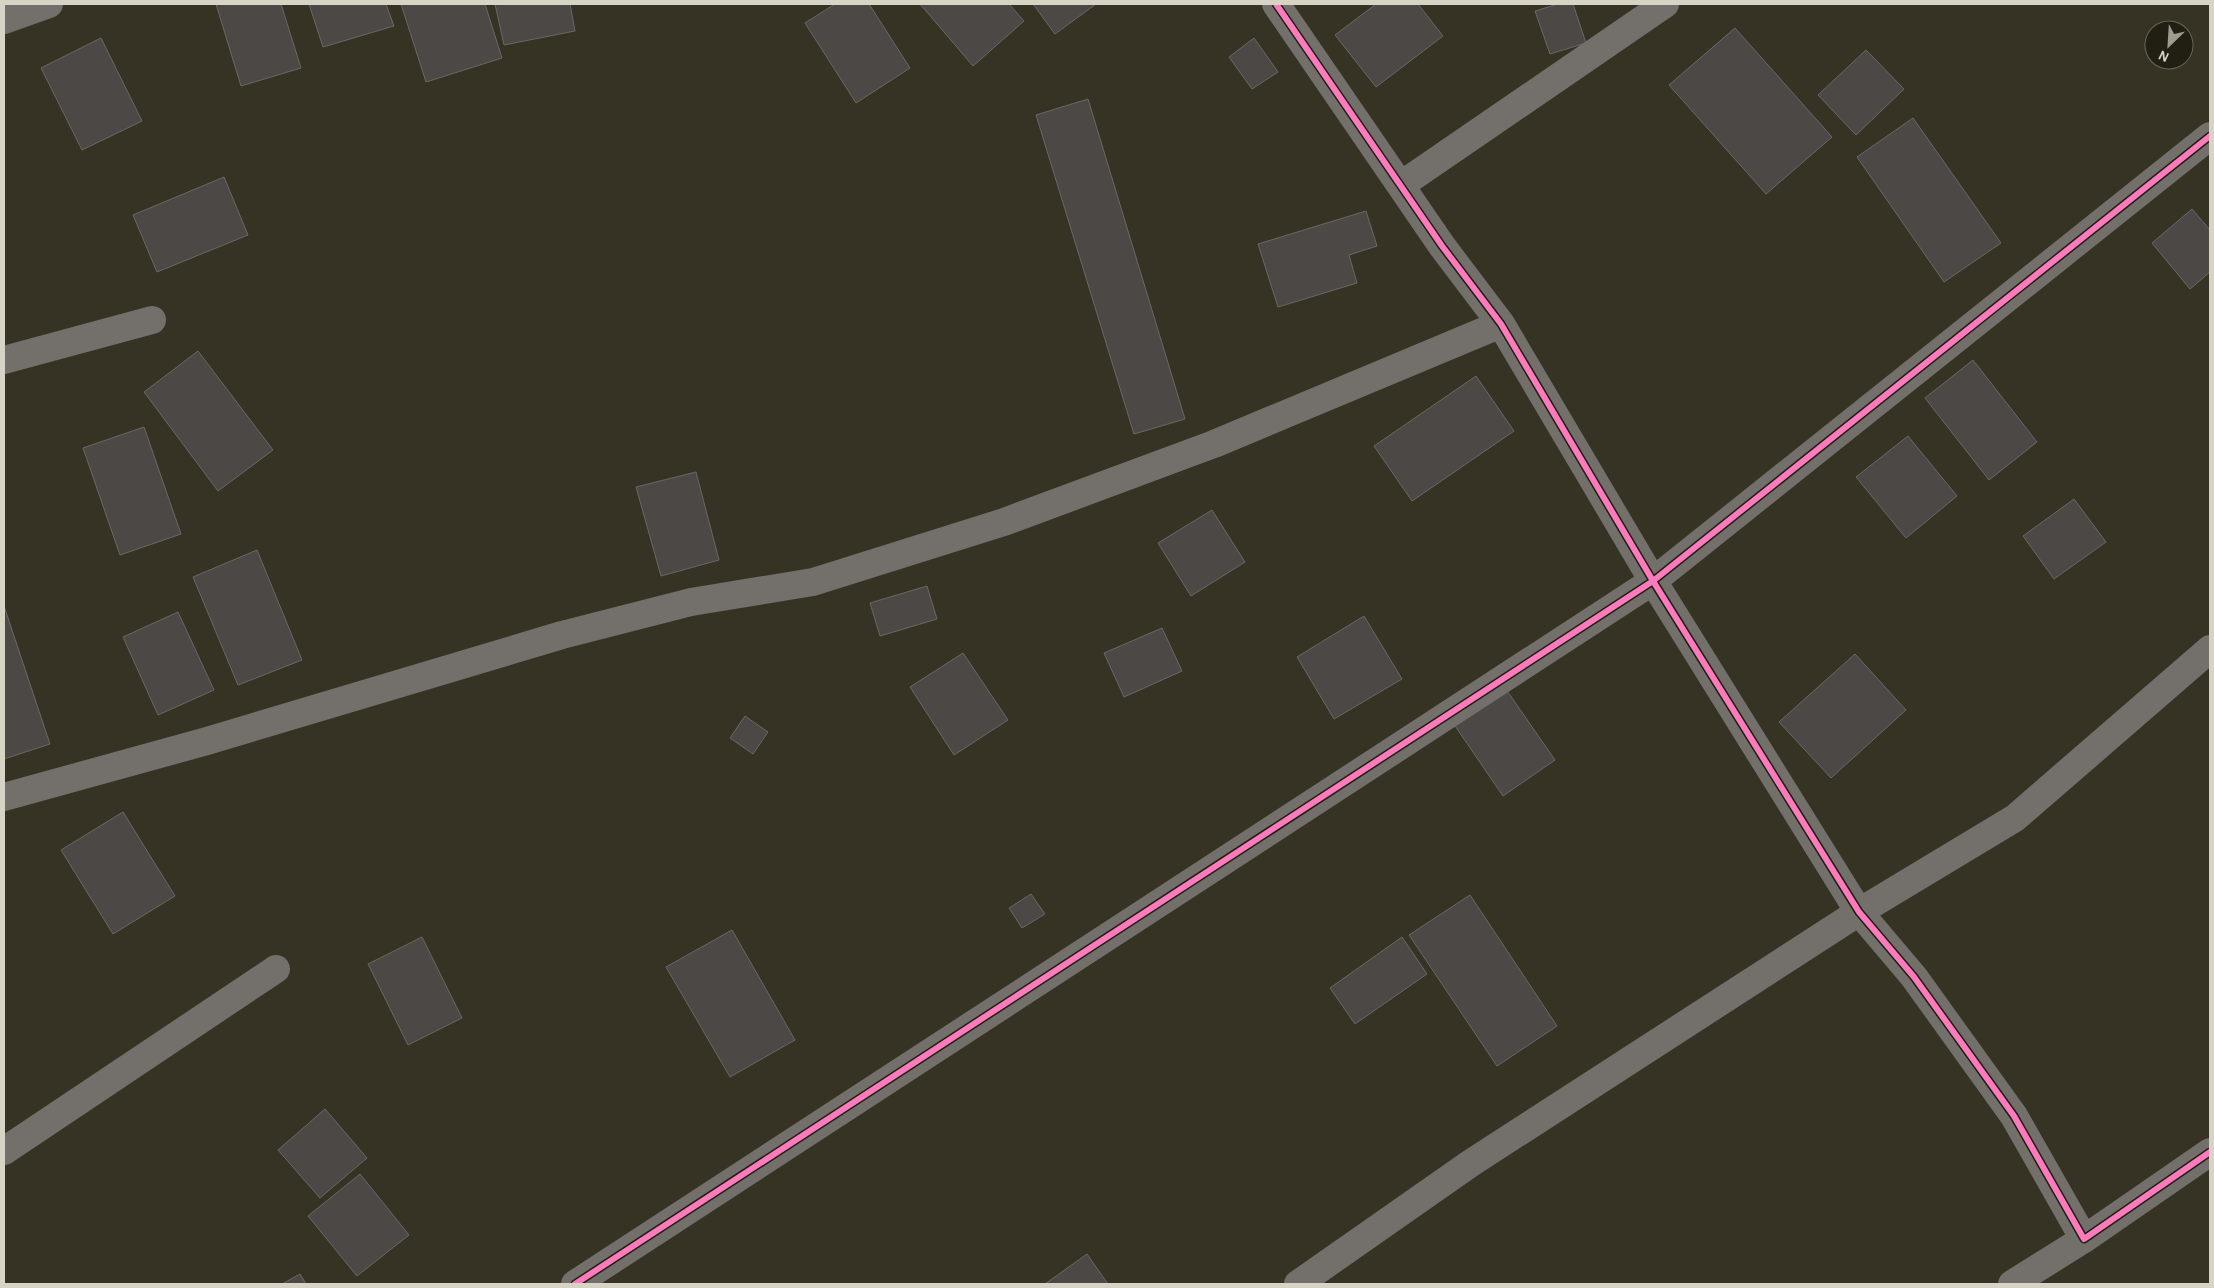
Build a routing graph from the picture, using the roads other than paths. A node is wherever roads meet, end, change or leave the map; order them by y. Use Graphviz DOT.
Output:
graph roads {
  1 [pos="49,4"];
  2 [pos="1276,4"];
  3 [pos="1665,4"];
  4 [pos="4,20"];
  5 [pos="2210,136"];
  6 [pos="1401,185"];
  7 [pos="152,320"];
  8 [pos="1501,324"];
  9 [pos="4,360"];
  10 [pos="1653,582"];
  11 [pos="2210,649"];
  12 [pos="4,797"];
  13 [pos="1859,912"];
  14 [pos="276,969"];
  15 [pos="4,1151"];
  16 [pos="2210,1152"];
  17 [pos="2084,1239"];
  18 [pos="575,1284"];
  19 [pos="1298,1284"];
  20 [pos="2012,1284"];
  1 -- 4 [label="street"];
  2 -- 6 [label="street"];
  3 -- 6 [label="street"];
  5 -- 10 [label="street"];
  6 -- 8 [label="street"];
  7 -- 9 [label="street"];
  8 -- 10 [label="street"];
  8 -- 12 [label="street"];
  10 -- 13 [label="street"];
  10 -- 18 [label="street"];
  11 -- 13 [label="street"];
  13 -- 17 [label="street"];
  13 -- 19 [label="street"];
  14 -- 15 [label="street"];
  16 -- 17 [label="street"];
  17 -- 20 [label="street"];
}
